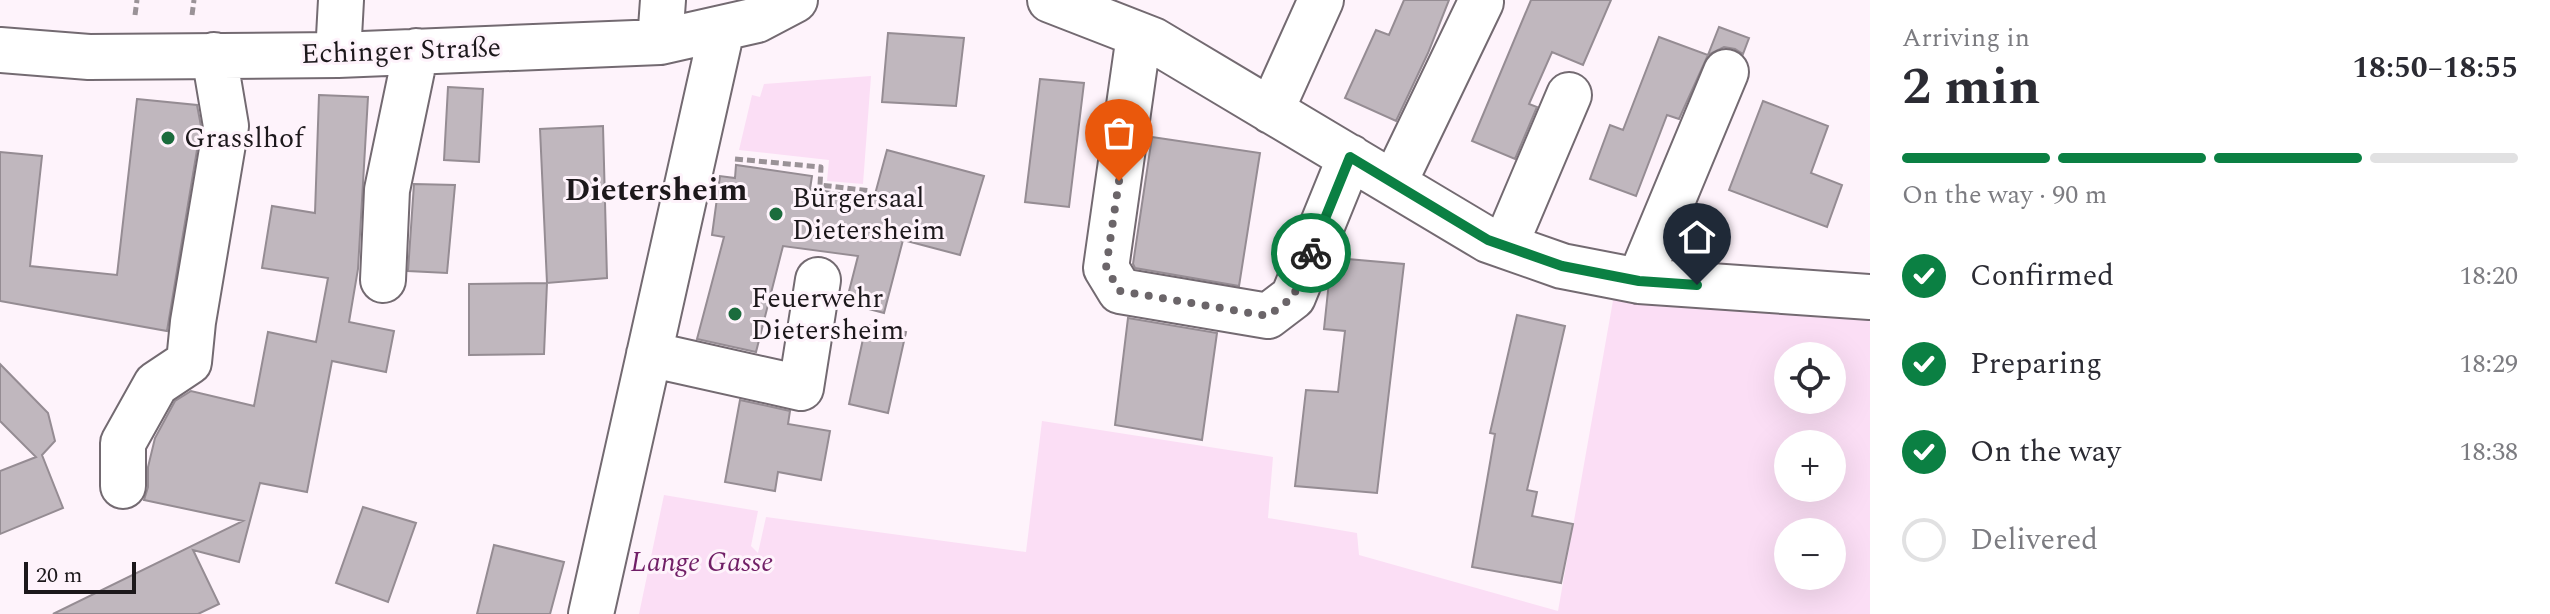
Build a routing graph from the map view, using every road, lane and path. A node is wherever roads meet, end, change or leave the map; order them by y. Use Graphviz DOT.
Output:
graph roads {
  1 [pos="341,0"];
  2 [pos="795,0"];
  3 [pos="1050,0"];
  4 [pos="1321,0"];
  5 [pos="1481,2"];
  6 [pos="1127,20"];
  7 [pos="661,21"];
  8 [pos="722,29"];
  9 [pos="0,50"];
  10 [pos="416,51"];
  11 [pos="214,55"];
  12 [pos="338,55"];
  13 [pos="1726,72"];
  14 [pos="1569,95"];
  15 [pos="1271,111"];
  16 [pos="1350,157"];
  17 [pos="721,158"];
  18 [pos="1394,183"];
  19 [pos="871,191"];
  20 [pos="1505,246"];
  21 [pos="383,280"];
  22 [pos="818,280"];
  23 [pos="1639,281"];
  24 [pos="1870,297"];
  25 [pos="649,354"];
  26 [pos="123,486"];
  27 [pos="591,614"];
  1 -- 12 [label="street"];
  2 -- 8 [label="street, Echinger Straße"];
  3 -- 6 [label="street"];
  4 -- 15 [label="street"];
  5 -- 18 [label="street"];
  6 -- 15 [label="street"];
  6 -- 16 [label="street"];
  7 -- 8 [label="street, Echinger Straße"];
  7 -- 10 [label="street, Echinger Straße"];
  8 -- 25 [label="street"];
  9 -- 11 [label="street, Echinger Straße"];
  10 -- 12 [label="street, Echinger Straße"];
  10 -- 21 [label="street"];
  11 -- 12 [label="street, Echinger Straße"];
  11 -- 26 [label="street"];
  13 -- 23 [label="street"];
  14 -- 20 [label="street"];
  15 -- 16 [label="street"];
  16 -- 18 [label="street"];
  17 -- 19 [label="path"];
  18 -- 20 [label="street"];
  20 -- 23 [label="street"];
  22 -- 25 [label="street"];
  23 -- 24 [label="street"];
  25 -- 27 [label="street"];
}
